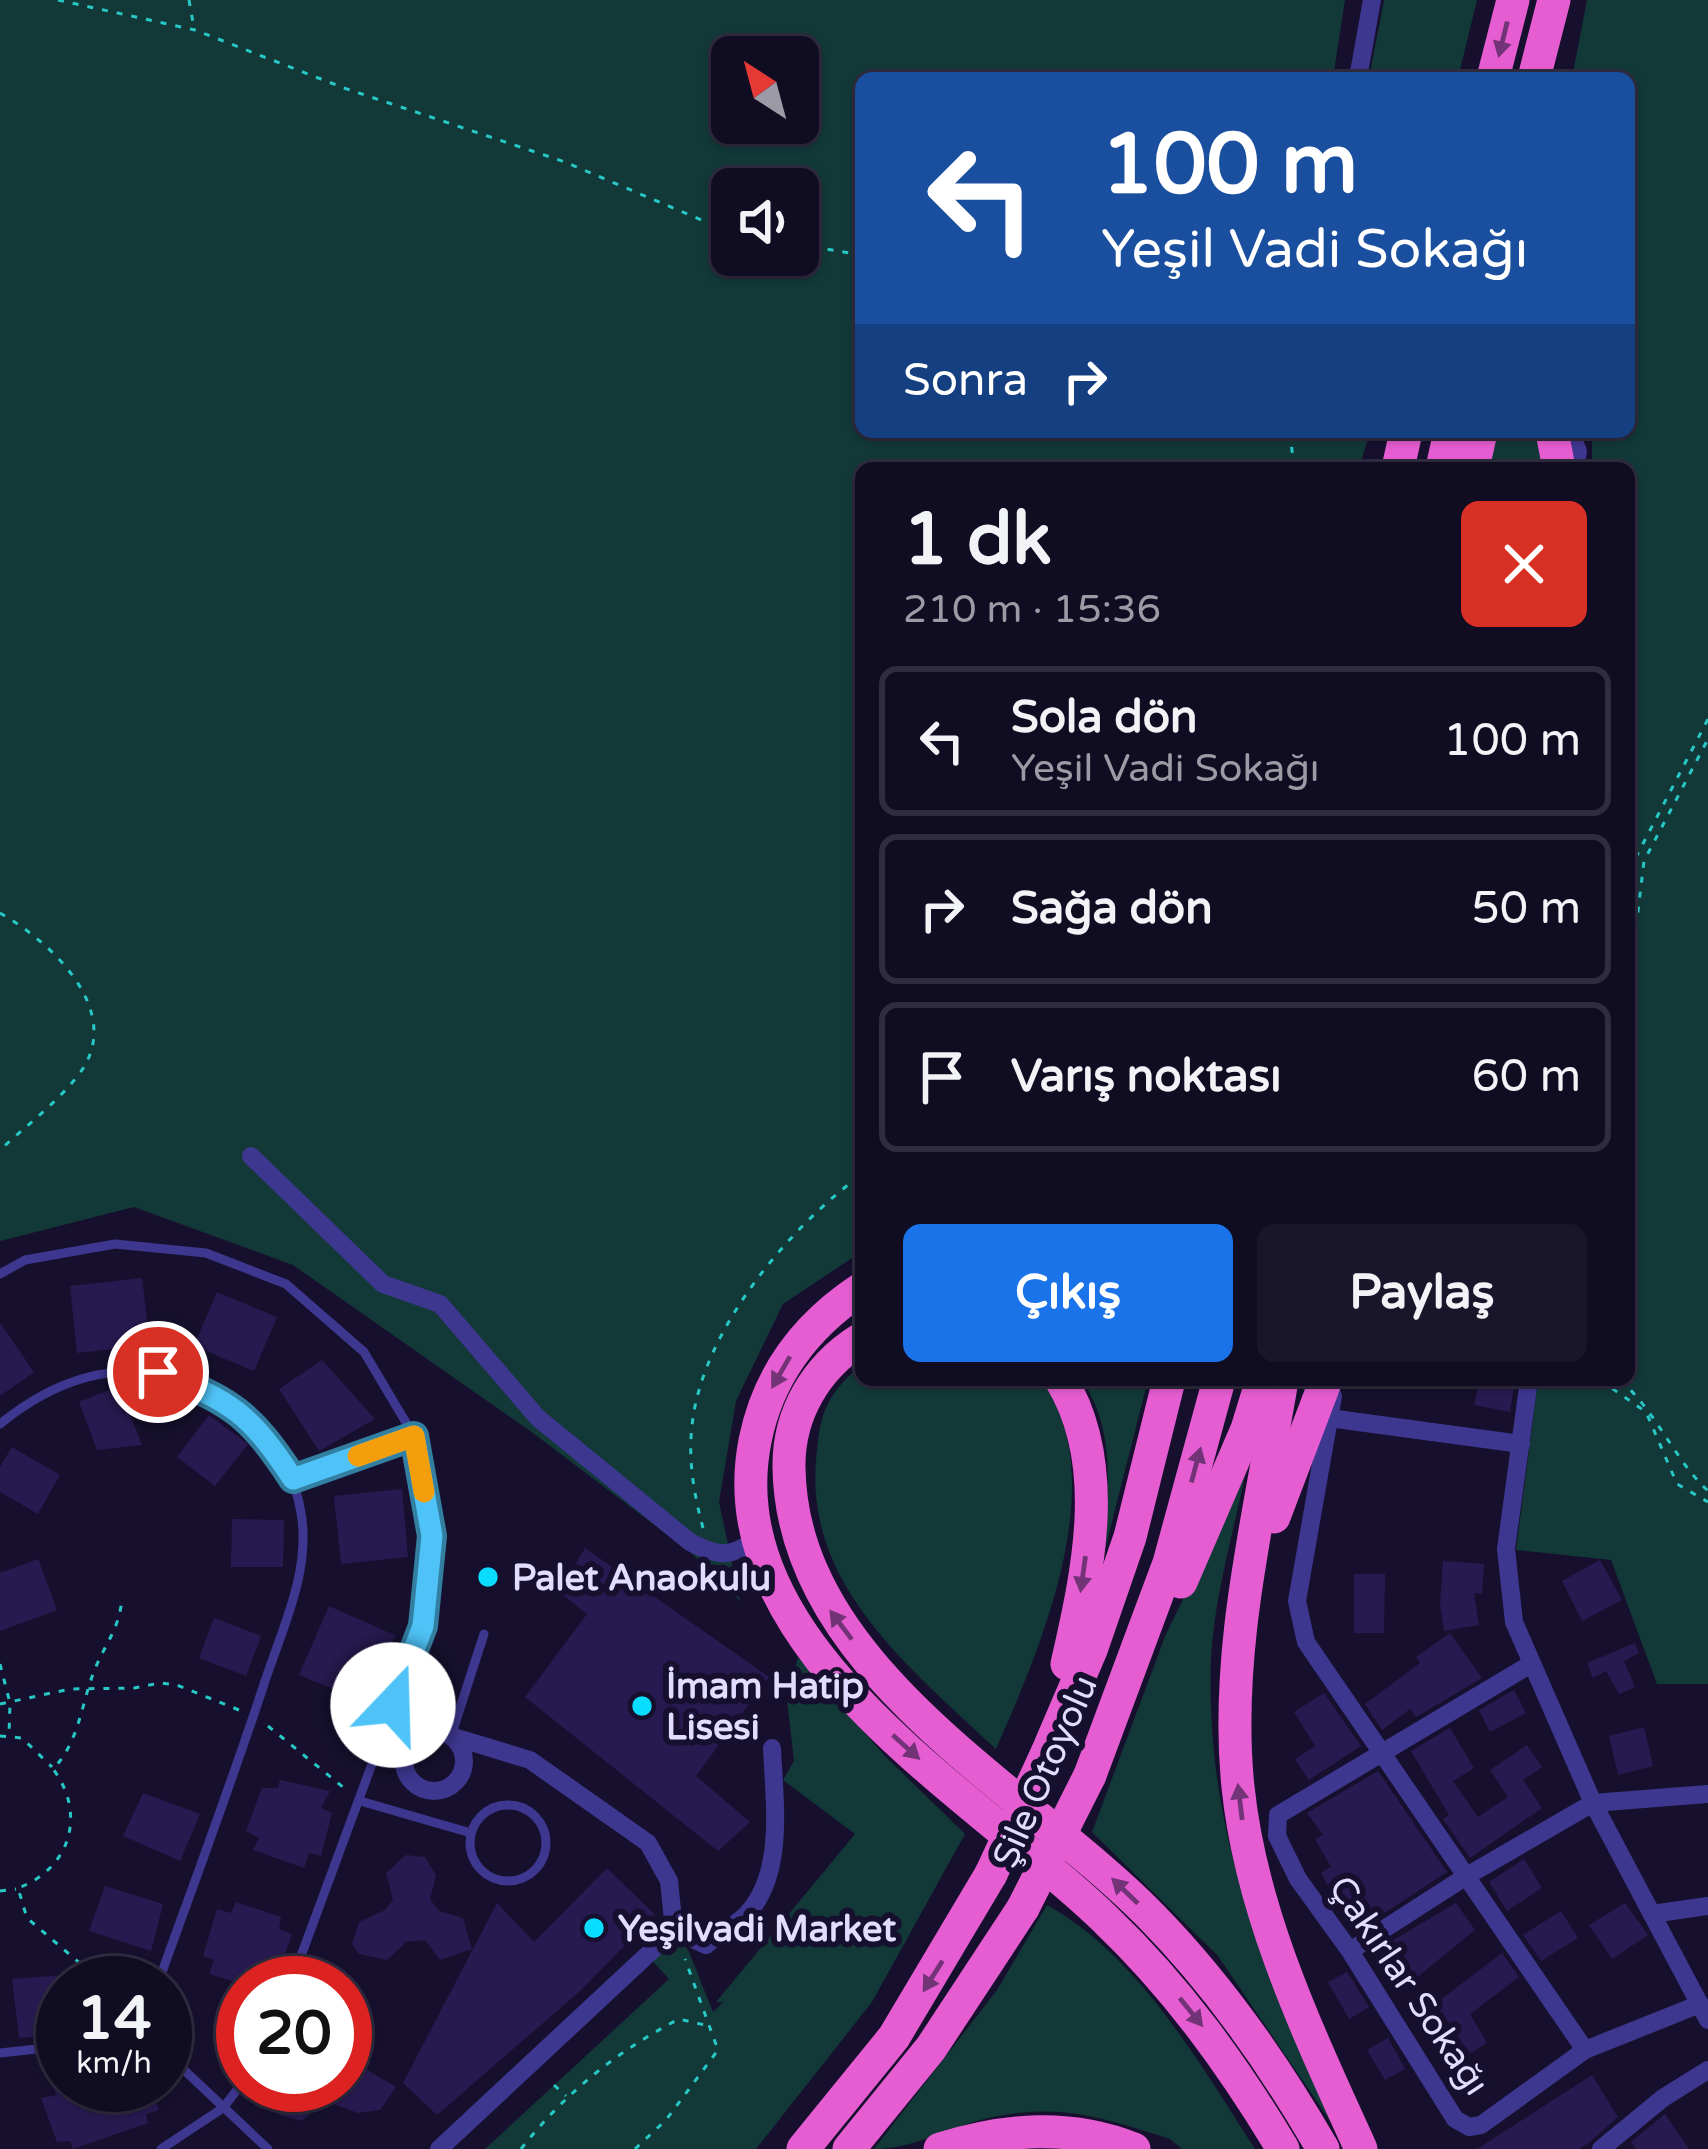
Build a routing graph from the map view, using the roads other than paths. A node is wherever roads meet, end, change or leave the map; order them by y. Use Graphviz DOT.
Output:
graph roads {
  1 [pos="1372,0"];
  2 [pos="1513,0"];
  3 [pos="1556,0"];
  4 [pos="1359,72"];
  5 [pos="1495,72"];
  6 [pos="1536,72"];
  7 [pos="1547,72"];
  8 [pos="1473,443"];
  9 [pos="1449,462"];
  10 [pos="251,1156"];
  11 [pos="0,1274"];
  12 [pos="855,1294"];
  13 [pos="855,1344"];
  14 [pos="1064,1386"];
  15 [pos="1168,1386"];
  16 [pos="1217,1386"];
  17 [pos="1260,1386"];
  18 [pos="1281,1386"];
  19 [pos="1324,1386"];
  20 [pos="1334,1386"];
  21 [pos="1528,1386"];
  22 [pos="1329,1418"];
  23 [pos="0,1424"];
  24 [pos="414,1436"];
  25 [pos="1521,1444"];
  26 [pos="293,1479"];
  27 [pos="759,1538"];
  28 [pos="1248,1586"];
  29 [pos="484,1634"];
  30 [pos="1531,1664"];
  31 [pos="1119,1708"];
  32 [pos="452,1736"];
  33 [pos="772,1748"];
  34 [pos="1047,1753"];
  35 [pos="1383,1753"];
  36 [pos="1708,1794"];
  37 [pos="360,1801"];
  38 [pos="1593,1803"];
  39 [pos="471,1833"];
  40 [pos="1465,1877"];
  41 [pos="1708,1906"];
  42 [pos="1652,1914"];
  43 [pos="674,1930"];
  44 [pos="1350,1951"];
  45 [pos="168,1956"];
  46 [pos="301,1956"];
  47 [pos="1704,2012"];
  48 [pos="36,2049"];
  49 [pos="1586,2050"];
  50 [pos="0,2053"];
  51 [pos="1708,2070"];
  52 [pos="192,2078"];
  53 [pos="216,2101"];
  54 [pos="217,2112"];
  55 [pos="227,2112"];
  56 [pos="161,2149"];
  57 [pos="268,2149"];
  58 [pos="439,2149"];
  59 [pos="803,2149"];
  60 [pos="849,2149"];
  61 [pos="940,2149"];
  62 [pos="1134,2149"];
  63 [pos="1283,2149"];
  64 [pos="1323,2149"];
  65 [pos="1360,2149"];
  66 [pos="1600,2149"];
  1 -- 4 [label="street"];
  2 -- 5 [label="highway, one-way"];
  3 -- 6 [label="highway"];
  3 -- 7 [label="highway"];
  8 -- 9 [label="highway"];
  10 -- 27 [label="street"];
  11 -- 24 [label="lane"];
  12 -- 27 [label="highway, one-way"];
  64 -- 13 [label="highway, one-way"];
  14 -- 34 [label="highway, one-way"];
  15 -- 34 [label="highway, Şile Otoyolu"];
  31 -- 16 [label="highway, Şile Otoyolu, one-way"];
  17 -- 31 [label="highway"];
  18 -- 28 [label="highway"];
  19 -- 28 [label="highway"];
  20 -- 22 [label="street"];
  21 -- 25 [label="street"];
  22 -- 25 [label="street"];
  22 -- 35 [label="street"];
  23 -- 26 [label="lane"];
  24 -- 26 [label="street"];
  24 -- 37 [label="lane"];
  25 -- 30 [label="street"];
  26 -- 45 [label="lane"];
  27 -- 63 [label="highway, one-way"];
  65 -- 28 [label="highway, one-way"];
  29 -- 32 [label="lane"];
  30 -- 35 [label="street"];
  30 -- 38 [label="street"];
  31 -- 60 [label="highway, Şile Otoyolu, bridge"];
  32 -- 43 [label="street"];
  33 -- 43 [label="street"];
  34 -- 59 [label="highway, Şile Otoyolu, one-way, bridge"];
  35 -- 40 [label="street"];
  35 -- 44 [label="street, Çakırlar Sokağı"];
  36 -- 38 [label="street"];
  37 -- 39 [label="lane"];
  37 -- 46 [label="lane"];
  38 -- 40 [label="street"];
  38 -- 42 [label="street"];
  39 -- 39 [label="lane"];
  40 -- 44 [label="street"];
  40 -- 49 [label="street"];
  41 -- 42 [label="street"];
  42 -- 47 [label="street"];
  43 -- 58 [label="street"];
  44 -- 49 [label="street, Çakırlar Sokağı"];
  47 -- 49 [label="street, Çakırlar Sokağı"];
  48 -- 50 [label="lane"];
  51 -- 66 [label="street"];
  52 -- 53 [label="lane"];
  54 -- 56 [label="lane"];
  55 -- 57 [label="lane"];
  61 -- 62 [label="highway"];
}
